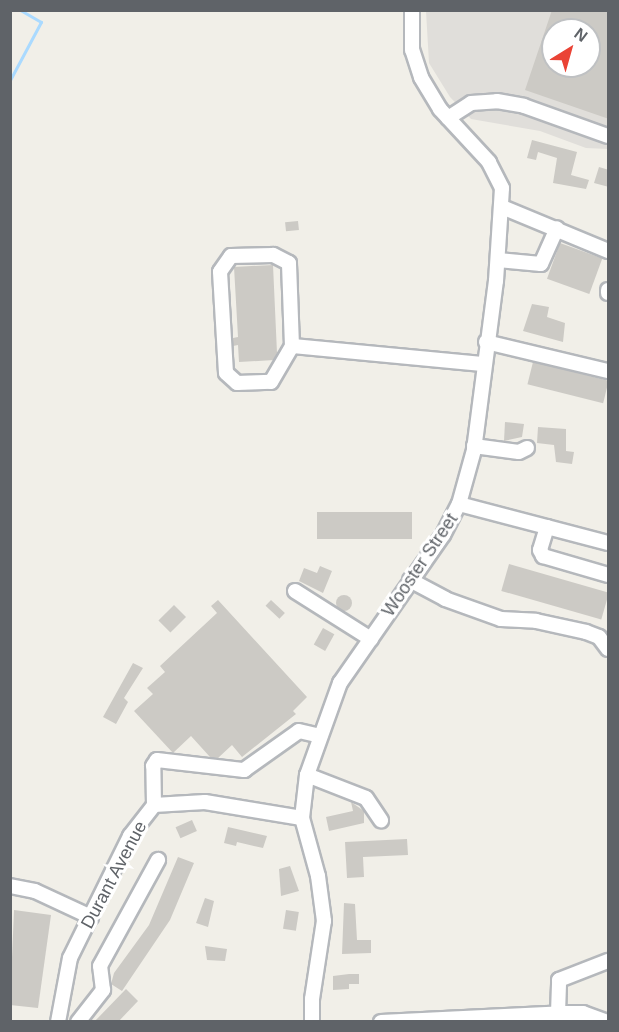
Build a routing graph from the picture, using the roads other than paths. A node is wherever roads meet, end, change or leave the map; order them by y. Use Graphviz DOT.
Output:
graph roads {
  1 [pos="412,10"];
  2 [pos="448,118"];
  3 [pos="609,136"];
  4 [pos="502,207"];
  5 [pos="557,228"];
  6 [pos="609,251"];
  7 [pos="498,260"];
  8 [pos="486,342"];
  9 [pos="292,346"];
  10 [pos="483,364"];
  11 [pos="609,371"];
  12 [pos="474,446"];
  13 [pos="527,448"];
  14 [pos="459,504"];
  15 [pos="546,527"];
  16 [pos="609,543"];
  17 [pos="609,575"];
  18 [pos="410,580"];
  19 [pos="295,591"];
  20 [pos="370,639"];
  21 [pos="609,649"];
  22 [pos="320,736"];
  23 [pos="307,775"];
  24 [pos="154,805"];
  25 [pos="302,818"];
  26 [pos="381,820"];
  27 [pos="158,860"];
  28 [pos="10,886"];
  29 [pos="91,917"];
  30 [pos="609,961"];
  31 [pos="558,1013"];
  32 [pos="58,1022"];
  33 [pos="78,1022"];
  34 [pos="312,1022"];
  35 [pos="381,1022"];
  36 [pos="608,1022"];
  1 -- 2 [label="street, Wooster Street"];
  2 -- 3 [label="street"];
  2 -- 4 [label="street, Wooster Street"];
  4 -- 5 [label="street"];
  4 -- 7 [label="street, Wooster Street"];
  5 -- 6 [label="street"];
  5 -- 7 [label="street"];
  7 -- 8 [label="street, Wooster Street"];
  8 -- 10 [label="street, Wooster Street"];
  8 -- 11 [label="street"];
  9 -- 9 [label="street"];
  9 -- 10 [label="street"];
  10 -- 12 [label="street, Wooster Street"];
  12 -- 13 [label="street"];
  12 -- 14 [label="street, Wooster Street"];
  14 -- 15 [label="street"];
  14 -- 18 [label="street, Wooster Street"];
  15 -- 16 [label="street"];
  15 -- 17 [label="street"];
  18 -- 20 [label="street, Wooster Street"];
  18 -- 21 [label="street"];
  19 -- 20 [label="street"];
  20 -- 22 [label="street, Wooster Street"];
  22 -- 23 [label="street, Wooster Street"];
  22 -- 24 [label="street"];
  23 -- 25 [label="street, Wooster Street"];
  23 -- 26 [label="street"];
  24 -- 25 [label="street, Durant Avenue"];
  24 -- 29 [label="street, Durant Avenue"];
  25 -- 34 [label="street, Wooster Street"];
  27 -- 33 [label="street"];
  28 -- 29 [label="street"];
  29 -- 32 [label="street, Durant Avenue"];
  30 -- 31 [label="street"];
  31 -- 35 [label="street"];
  31 -- 36 [label="street"];
}
